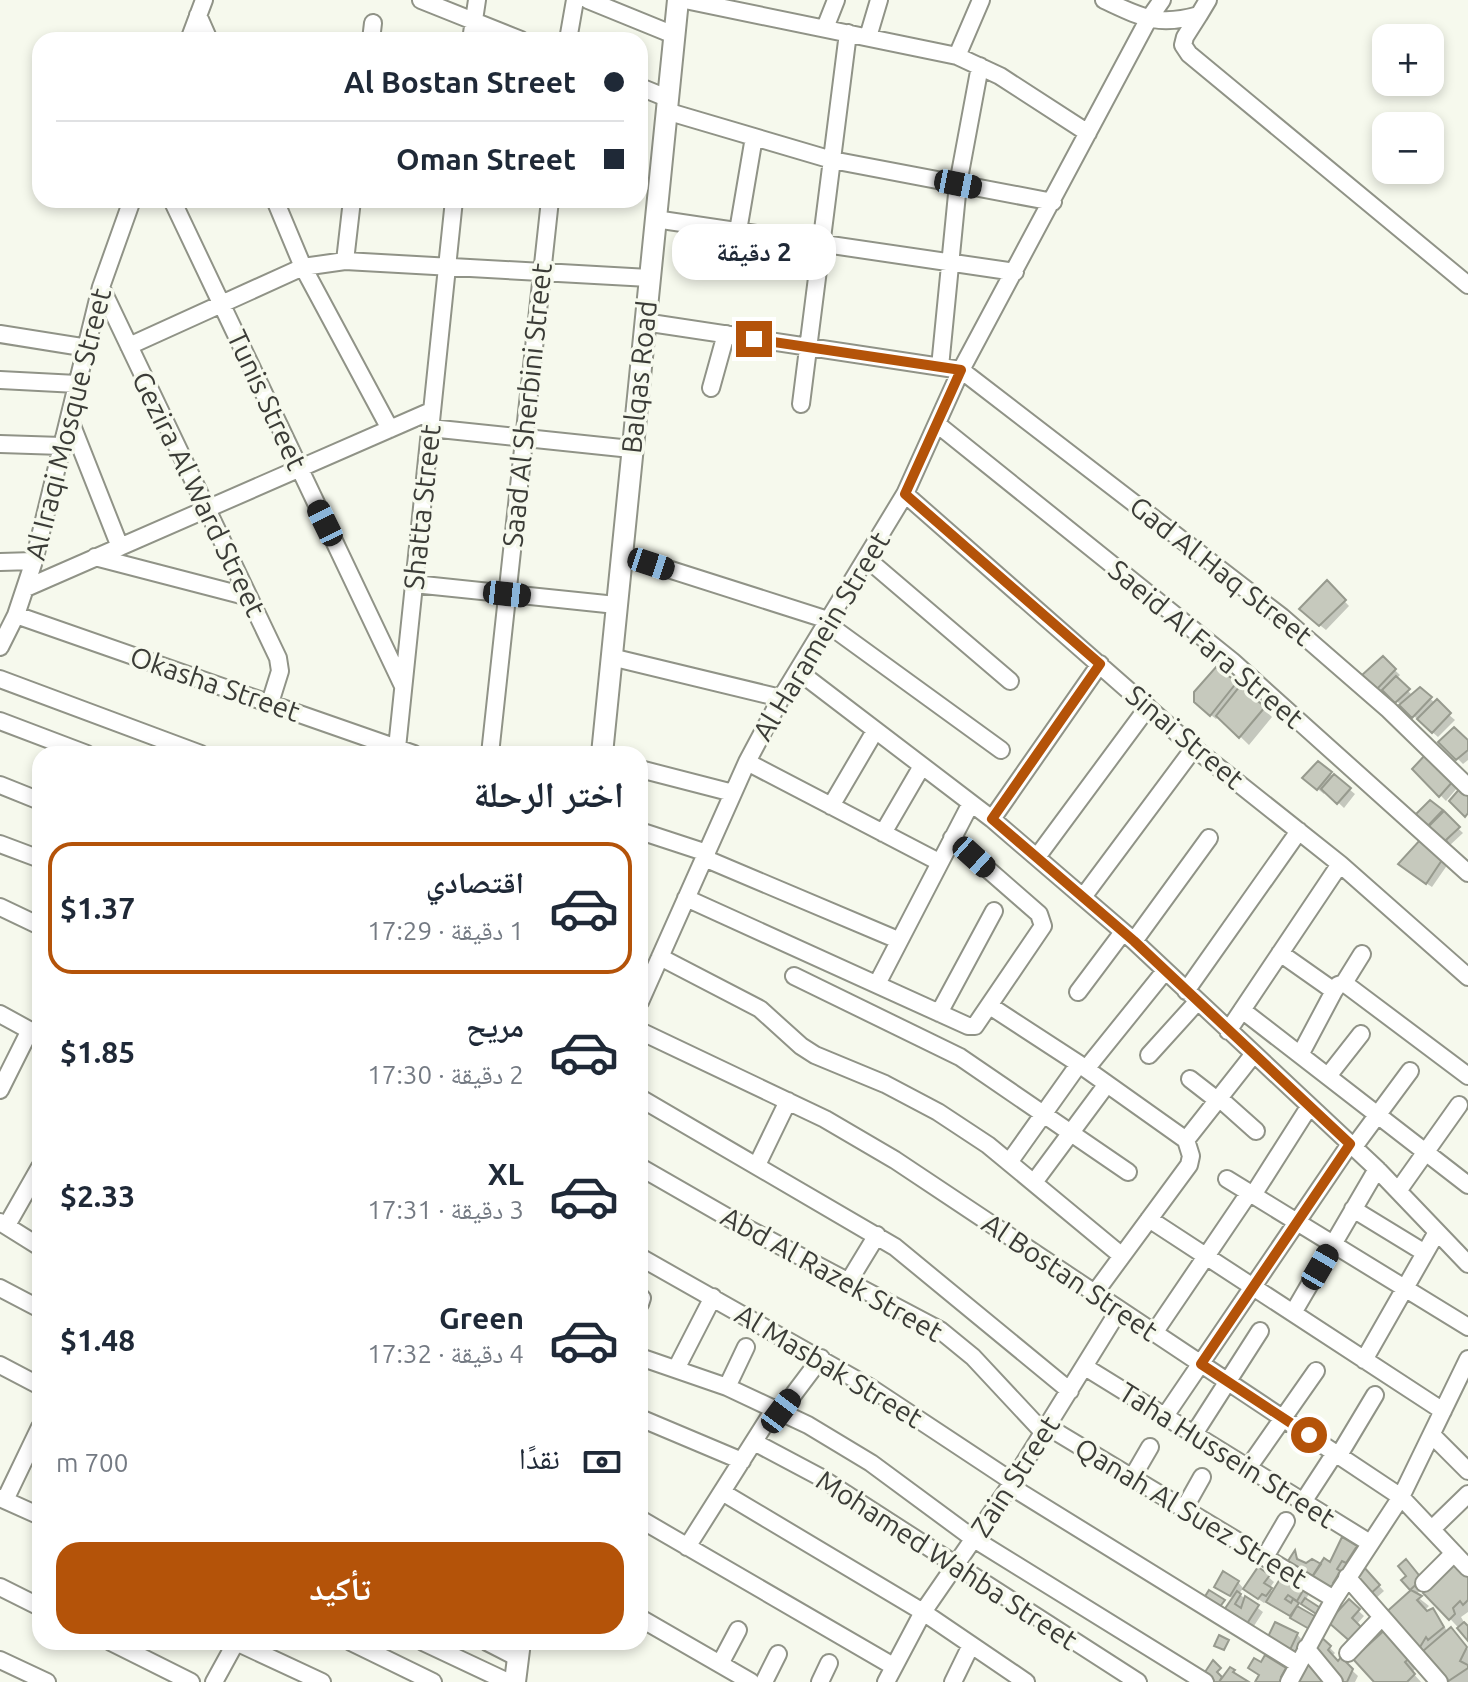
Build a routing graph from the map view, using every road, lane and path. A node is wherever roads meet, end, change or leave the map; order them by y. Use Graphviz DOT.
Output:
graph roads {
  1 [pos="421,0"];
  2 [pos="477,0"];
  3 [pos="575,0"];
  4 [pos="588,0"];
  5 [pos="678,0"];
  6 [pos="685,0"];
  7 [pos="836,0"];
  8 [pos="879,0"];
  9 [pos="1104,0"];
  10 [pos="1162,0"];
  11 [pos="978,1"];
  12 [pos="1203,7"];
  13 [pos="201,8"];
  14 [pos="1148,20"];
  15 [pos="474,21"];
  16 [pos="373,23"];
  17 [pos="825,28"];
  18 [pos="192,32"];
  19 [pos="208,32"];
  20 [pos="372,32"];
  21 [pos="472,32"];
  22 [pos="501,32"];
  23 [pos="569,32"];
  24 [pos="848,33"];
  25 [pos="674,35"];
  26 [pos="868,37"];
  27 [pos="957,56"];
  28 [pos="980,66"];
  29 [pos="648,93"];
  30 [pos="666,105"];
  31 [pos="1088,133"];
  32 [pos="754,137"];
  33 [pos="832,160"];
  34 [pos="958,184"];
  35 [pos="1053,202"];
  36 [pos="129,208"];
  37 [pos="176,208"];
  38 [pos="278,208"];
  39 [pos="351,208"];
  40 [pos="453,208"];
  41 [pos="549,208"];
  42 [pos="655,219"];
  43 [pos="738,231"];
  44 [pos="822,243"];
  45 [pos="345,261"];
  46 [pos="951,263"];
  47 [pos="303,267"];
  48 [pos="446,267"];
  49 [pos="542,272"];
  50 [pos="1015,272"];
  51 [pos="649,278"];
  52 [pos="1468,285"];
  53 [pos="101,287"];
  54 [pos="221,303"];
  55 [pos="644,322"];
  56 [pos="0,334"];
  57 [pos="726,334"];
  58 [pos="129,346"];
  59 [pos="808,347"];
  60 [pos="88,348"];
  61 [pos="940,367"];
  62 [pos="961,370"];
  63 [pos="0,380"];
  64 [pos="77,384"];
  65 [pos="711,388"];
  66 [pos="801,404"];
  67 [pos="69,418"];
  68 [pos="431,420"];
  69 [pos="937,424"];
  70 [pos="390,429"];
  71 [pos="524,438"];
  72 [pos="0,444"];
  73 [pos="62,446"];
  74 [pos="631,449"];
  75 [pos="299,469"];
  76 [pos="905,494"];
  77 [pos="206,509"];
  78 [pos="120,547"];
  79 [pos="621,554"];
  80 [pos="95,557"];
  81 [pos="866,558"];
  82 [pos="34,561"];
  83 [pos="0,562"];
  84 [pos="414,584"];
  85 [pos="26,588"];
  86 [pos="507,594"];
  87 [pos="249,597"];
  88 [pos="616,605"];
  89 [pos="16,615"];
  90 [pos="827,622"];
  91 [pos="0,647"];
  92 [pos="611,657"];
  93 [pos="1100,664"];
  94 [pos="798,671"];
  95 [pos="0,679"];
  96 [pos="1010,681"];
  97 [pos="404,686"];
  98 [pos="781,698"];
  99 [pos="270,703"];
  100 [pos="1148,707"];
  101 [pos="0,721"];
  102 [pos="875,731"];
  103 [pos="66,746"];
  104 [pos="180,746"];
  105 [pos="391,746"];
  106 [pos="397,746"];
  107 [pos="491,746"];
  108 [pos="603,746"];
  109 [pos="1194,748"];
  110 [pos="1001,750"];
  111 [pos="747,762"];
  112 [pos="922,766"];
  113 [pos="648,771"];
  114 [pos="0,785"];
  115 [pos="1468,787"];
  116 [pos="733,793"];
  117 [pos="32,798"];
  118 [pos="971,803"];
  119 [pos="831,806"];
  120 [pos="992,819"];
  121 [pos="1299,831"];
  122 [pos="883,833"];
  123 [pos="648,834"];
  124 [pos="952,838"];
  125 [pos="1209,838"];
  126 [pos="0,844"];
  127 [pos="706,855"];
  128 [pos="32,856"];
  129 [pos="1037,857"];
  130 [pos="939,862"];
  131 [pos="1340,864"];
  132 [pos="1468,873"];
  133 [pos="1083,897"];
  134 [pos="686,898"];
  135 [pos="0,907"];
  136 [pos="994,911"];
  137 [pos="32,922"];
  138 [pos="1129,937"];
  139 [pos="898,940"];
  140 [pos="1280,953"];
  141 [pos="1362,954"];
  142 [pos="660,957"];
  143 [pos="1165,971"];
  144 [pos="794,976"];
  145 [pos="1468,977"];
  146 [pos="648,984"];
  147 [pos="877,984"];
  148 [pos="1339,987"];
  149 [pos="1078,992"];
  150 [pos="1192,997"];
  151 [pos="990,1006"];
  152 [pos="1242,1010"];
  153 [pos="939,1013"];
  154 [pos="0,1014"];
  155 [pos="32,1031"];
  156 [pos="1228,1031"];
  157 [pos="1361,1034"];
  158 [pos="648,1035"];
  159 [pos="32,1038"];
  160 [pos="1149,1055"];
  161 [pos="1253,1055"];
  162 [pos="1300,1055"];
  163 [pos="1082,1066"];
  164 [pos="1410,1071"];
  165 [pos="1328,1076"];
  166 [pos="1468,1076"];
  167 [pos="1190,1079"];
  168 [pos="1107,1084"];
  169 [pos="1,1087"];
  170 [pos="1218,1099"];
  171 [pos="788,1101"];
  172 [pos="648,1103"];
  173 [pos="1459,1105"];
  174 [pos="1309,1107"];
  175 [pos="1044,1114"];
  176 [pos="1378,1115"];
  177 [pos="1256,1131"];
  178 [pos="1071,1132"];
  179 [pos="1186,1140"];
  180 [pos="1352,1146"];
  181 [pos="1426,1152"];
  182 [pos="1010,1161"];
  183 [pos="757,1165"];
  184 [pos="1377,1169"];
  185 [pos="648,1172"];
  186 [pos="1128,1172"];
  187 [pos="1227,1179"];
  188 [pos="1035,1181"];
  189 [pos="32,1182"];
  190 [pos="1468,1185"];
  191 [pos="1398,1191"];
  192 [pos="1251,1194"];
  193 [pos="1353,1209"];
  194 [pos="1149,1219"];
  195 [pos="1297,1222"];
  196 [pos="3,1223"];
  197 [pos="1437,1232"];
  198 [pos="877,1235"];
  199 [pos="32,1242"];
  200 [pos="1333,1244"];
  201 [pos="1425,1253"];
  202 [pos="1122,1256"];
  203 [pos="1206,1256"];
  204 [pos="648,1261"];
  205 [pos="1468,1264"];
  206 [pos="849,1281"];
  207 [pos="1253,1287"];
  208 [pos="0,1288"];
  209 [pos="1405,1288"];
  210 [pos="1094,1294"];
  211 [pos="713,1297"];
  212 [pos="32,1305"];
  213 [pos="1119,1310"];
  214 [pos="1293,1313"];
  215 [pos="1468,1327"];
  216 [pos="1260,1331"];
  217 [pos="1154,1333"];
  218 [pos="746,1347"];
  219 [pos="821,1358"];
  220 [pos="1468,1359"];
  221 [pos="648,1360"];
  222 [pos="1364,1360"];
  223 [pos="1201,1364"];
  224 [pos="0,1365"];
  225 [pos="1085,1367"];
  226 [pos="676,1369"];
  227 [pos="1316,1371"];
  228 [pos="32,1382"];
  229 [pos="1227,1382"];
  230 [pos="1463,1386"];
  231 [pos="727,1387"];
  232 [pos="1070,1391"];
  233 [pos="1375,1395"];
  234 [pos="778,1410"];
  235 [pos="1443,1411"];
  236 [pos="1165,1416"];
  237 [pos="1283,1418"];
  238 [pos="648,1421"];
  239 [pos="1046,1430"];
  240 [pos="1194,1434"];
  241 [pos="1432,1435"];
  242 [pos="754,1442"];
  243 [pos="32,1443"];
  244 [pos="1150,1447"];
  245 [pos="1337,1454"];
  246 [pos="742,1461"];
  247 [pos="1248,1468"];
  248 [pos="1468,1471"];
  249 [pos="1202,1477"];
  250 [pos="1132,1478"];
  251 [pos="1012,1484"];
  252 [pos="722,1492"];
  253 [pos="1468,1494"];
  254 [pos="1401,1497"];
  255 [pos="3,1499"];
  256 [pos="1303,1502"];
  257 [pos="1184,1509"];
  258 [pos="32,1512"];
  259 [pos="1286,1521"];
  260 [pos="648,1524"];
  261 [pos="1432,1529"];
  262 [pos="974,1539"];
  263 [pos="1370,1543"];
  264 [pos="687,1547"];
  265 [pos="1265,1557"];
  266 [pos="1462,1558"];
  267 [pos="955,1566"];
  268 [pos="1347,1577"];
  269 [pos="1424,1583"];
  270 [pos="0,1587"];
  271 [pos="1334,1599"];
  272 [pos="32,1603"];
  273 [pos="923,1612"];
  274 [pos="1382,1617"];
  275 [pos="648,1623"];
  276 [pos="738,1630"];
  277 [pos="971,1645"];
  278 [pos="1306,1648"];
  279 [pos="136,1650"];
  280 [pos="232,1650"];
  281 [pos="253,1650"];
  282 [pos="367,1650"];
  283 [pos="440,1650"];
  284 [pos="519,1650"];
  285 [pos="1348,1653"];
  286 [pos="778,1654"];
  287 [pos="0,1660"];
  288 [pos="829,1663"];
  289 [pos="720,1664"];
  290 [pos="1298,1664"];
  291 [pos="889,1674"];
  292 [pos="1430,1679"];
  293 [pos="741,1680"];
  294 [pos="47,1682"];
  295 [pos="191,1682"];
  296 [pos="214,1682"];
  297 [pos="322,1682"];
  298 [pos="433,1682"];
  299 [pos="508,1682"];
  300 [pos="515,1682"];
  301 [pos="764,1682"];
  302 [pos="820,1682"];
  303 [pos="953,1682"];
  304 [pos="1026,1682"];
  305 [pos="1138,1682"];
  306 [pos="1205,1682"];
  307 [pos="1289,1682"];
  308 [pos="1334,1682"];
  1 -- 15 [label="street"];
  2 -- 15 [label="street"];
  3 -- 23 [label="street"];
  4 -- 25 [label="street"];
  5 -- 25 [label="main road, Balqas Road"];
  6 -- 17 [label="street"];
  7 -- 17 [label="street"];
  8 -- 26 [label="street"];
  9 -- 14 [label="street"];
  10 -- 14 [label="street, Al Haramein Street"];
  11 -- 27 [label="street"];
  12 -- 14 [label="street"];
  12 -- 52 [label="street"];
  13 -- 18 [label="street"];
  13 -- 19 [label="street"];
  14 -- 31 [label="street, Al Haramein Street"];
  15 -- 21 [label="street"];
  15 -- 22 [label="street"];
  16 -- 20 [label="street"];
  17 -- 24 [label="street"];
  24 -- 26 [label="street"];
  24 -- 33 [label="street"];
  25 -- 30 [label="main road, Balqas Road"];
  26 -- 27 [label="street"];
  27 -- 28 [label="street"];
  28 -- 31 [label="street"];
  28 -- 34 [label="street"];
  29 -- 30 [label="street"];
  30 -- 32 [label="street"];
  30 -- 42 [label="main road, Balqas Road"];
  31 -- 35 [label="street, Al Haramein Street"];
  32 -- 33 [label="street"];
  32 -- 43 [label="street"];
  33 -- 34 [label="street"];
  33 -- 44 [label="street"];
  34 -- 35 [label="street"];
  34 -- 46 [label="street"];
  35 -- 50 [label="street, Al Haramein Street"];
  36 -- 53 [label="street, Al Iraqi Mosque Street"];
  37 -- 54 [label="street, Tunis Street"];
  38 -- 47 [label="street"];
  39 -- 45 [label="street"];
  40 -- 48 [label="street, Shatta Street"];
  41 -- 49 [label="street, Saad Al Sherbini Street"];
  42 -- 43 [label="street"];
  42 -- 51 [label="main road, Balqas Road"];
  43 -- 44 [label="street"];
  44 -- 46 [label="street"];
  44 -- 59 [label="street"];
  45 -- 47 [label="street"];
  45 -- 48 [label="street"];
  46 -- 50 [label="street"];
  46 -- 61 [label="street"];
  47 -- 54 [label="street"];
  47 -- 70 [label="street"];
  48 -- 49 [label="street"];
  48 -- 68 [label="street, Shatta Street"];
  49 -- 51 [label="street"];
  49 -- 71 [label="street, Saad Al Sherbini Street"];
  50 -- 62 [label="street, Al Haramein Street"];
  51 -- 55 [label="main road, Balqas Road"];
  53 -- 58 [label="street, Gezira Al Ward Street"];
  53 -- 60 [label="street, Al Iraqi Mosque Street"];
  54 -- 58 [label="street"];
  54 -- 75 [label="street, Tunis Street"];
  55 -- 57 [label="street"];
  55 -- 74 [label="main road, Balqas Road"];
  56 -- 60 [label="street"];
  57 -- 59 [label="street"];
  57 -- 65 [label="street"];
  58 -- 77 [label="street, Gezira Al Ward Street"];
  59 -- 61 [label="street"];
  59 -- 66 [label="street"];
  60 -- 64 [label="street, Al Iraqi Mosque Street"];
  61 -- 62 [label="street"];
  62 -- 69 [label="street, Al Haramein Street"];
  62 -- 115 [label="street, Gad Al Haq Street"];
  63 -- 64 [label="street"];
  64 -- 67 [label="street, Al Iraqi Mosque Street"];
  67 -- 73 [label="street, Al Iraqi Mosque Street"];
  67 -- 78 [label="street"];
  68 -- 70 [label="street"];
  68 -- 71 [label="street"];
  68 -- 84 [label="street, Shatta Street"];
  69 -- 76 [label="street, Al Haramein Street"];
  69 -- 132 [label="street, Saeid Al Fara Street"];
  70 -- 75 [label="street"];
  71 -- 74 [label="street"];
  71 -- 86 [label="street, Saad Al Sherbini Street"];
  72 -- 73 [label="street"];
  73 -- 82 [label="street, Al Iraqi Mosque Street"];
  74 -- 79 [label="main road, Balqas Road"];
  75 -- 77 [label="street"];
  75 -- 97 [label="street, Tunis Street"];
  76 -- 81 [label="street, Al Haramein Street"];
  76 -- 93 [label="street, Sinai Street"];
  77 -- 78 [label="street"];
  77 -- 87 [label="street, Gezira Al Ward Street"];
  78 -- 80 [label="street"];
  79 -- 88 [label="main road, Balqas Road"];
  79 -- 90 [label="street"];
  80 -- 85 [label="street"];
  80 -- 87 [label="street"];
  81 -- 90 [label="street, Al Haramein Street"];
  81 -- 96 [label="street"];
  82 -- 83 [label="street"];
  82 -- 85 [label="street, Al Iraqi Mosque Street"];
  84 -- 86 [label="street"];
  84 -- 97 [label="street, Shatta Street"];
  85 -- 89 [label="street, Al Iraqi Mosque Street"];
  86 -- 88 [label="street"];
  86 -- 107 [label="street, Saad Al Sherbini Street"];
  87 -- 99 [label="street, Gezira Al Ward Street"];
  88 -- 92 [label="main road, Balqas Road"];
  89 -- 91 [label="street, Al Iraqi Mosque Street"];
  89 -- 99 [label="street, Okasha Street"];
  90 -- 94 [label="street, Al Haramein Street"];
  90 -- 110 [label="street"];
  92 -- 98 [label="street"];
  92 -- 108 [label="main road, Balqas Road"];
  93 -- 100 [label="street, Sinai Street"];
  93 -- 120 [label="street"];
  94 -- 98 [label="street, Al Haramein Street"];
  94 -- 102 [label="street"];
  95 -- 104 [label="street"];
  97 -- 106 [label="street, Shatta Street"];
  98 -- 111 [label="street, Al Haramein Street"];
  99 -- 105 [label="street, Okasha Street"];
  100 -- 109 [label="street, Sinai Street"];
  100 -- 129 [label="street"];
  101 -- 103 [label="street"];
  102 -- 112 [label="street"];
  102 -- 119 [label="street"];
  109 -- 121 [label="street, Sinai Street"];
  109 -- 133 [label="street"];
  111 -- 116 [label="street, Al Haramein Street"];
  111 -- 119 [label="street"];
  112 -- 118 [label="street"];
  112 -- 122 [label="street"];
  113 -- 116 [label="street"];
  114 -- 117 [label="street"];
  116 -- 127 [label="street, Al Haramein Street"];
  118 -- 120 [label="street"];
  118 -- 124 [label="street"];
  119 -- 122 [label="street"];
  120 -- 129 [label="street"];
  121 -- 131 [label="street, Sinai Street"];
  121 -- 150 [label="street"];
  122 -- 130 [label="street"];
  123 -- 127 [label="street"];
  124 -- 130 [label="street"];
  124 -- 151 [label="street"];
  125 -- 138 [label="street"];
  126 -- 128 [label="street"];
  127 -- 134 [label="street, Al Haramein Street"];
  127 -- 139 [label="street"];
  129 -- 133 [label="street"];
  130 -- 139 [label="street"];
  131 -- 140 [label="street"];
  131 -- 145 [label="street, Sinai Street"];
  133 -- 138 [label="street"];
  134 -- 142 [label="street, Al Haramein Street"];
  134 -- 147 [label="street"];
  135 -- 137 [label="street"];
  136 -- 153 [label="street"];
  138 -- 143 [label="street"];
  138 -- 149 [label="street"];
  139 -- 147 [label="street"];
  140 -- 148 [label="street"];
  140 -- 152 [label="street"];
  141 -- 148 [label="street"];
  142 -- 146 [label="street, Al Haramein Street"];
  142 -- 182 [label="street"];
  143 -- 150 [label="street"];
  143 -- 163 [label="street"];
  144 -- 175 [label="street"];
  147 -- 153 [label="street"];
  148 -- 162 [label="street"];
  148 -- 166 [label="street"];
  150 -- 156 [label="street"];
  150 -- 160 [label="street"];
  151 -- 153 [label="street"];
  151 -- 163 [label="street"];
  152 -- 156 [label="street"];
  152 -- 162 [label="street"];
  154 -- 155 [label="street"];
  156 -- 161 [label="street"];
  157 -- 165 [label="street"];
  158 -- 171 [label="street, Al Bostan Street"];
  159 -- 169 [label="street"];
  161 -- 170 [label="street"];
  161 -- 174 [label="street"];
  162 -- 165 [label="street"];
  163 -- 168 [label="street"];
  163 -- 175 [label="street"];
  164 -- 176 [label="street"];
  165 -- 176 [label="street"];
  167 -- 170 [label="street"];
  168 -- 178 [label="street"];
  168 -- 179 [label="street"];
  170 -- 177 [label="street"];
  170 -- 179 [label="street"];
  171 -- 183 [label="street"];
  171 -- 210 [label="street, Al Bostan Street"];
  172 -- 183 [label="street"];
  173 -- 181 [label="street"];
  174 -- 180 [label="street"];
  174 -- 192 [label="street"];
  175 -- 178 [label="street"];
  175 -- 182 [label="street"];
  176 -- 180 [label="street"];
  176 -- 181 [label="street"];
  178 -- 186 [label="street"];
  178 -- 188 [label="street"];
  179 -- 194 [label="street"];
  180 -- 184 [label="street"];
  180 -- 195 [label="street"];
  181 -- 190 [label="street"];
  181 -- 191 [label="street"];
  182 -- 188 [label="street"];
  183 -- 198 [label="street"];
  184 -- 191 [label="street"];
  184 -- 193 [label="street"];
  185 -- 206 [label="street, Abd Al Razek Street"];
  187 -- 192 [label="street"];
  188 -- 202 [label="street"];
  189 -- 196 [label="street"];
  191 -- 197 [label="street"];
  192 -- 195 [label="street"];
  192 -- 203 [label="street"];
  193 -- 200 [label="street"];
  193 -- 201 [label="street"];
  194 -- 202 [label="street"];
  194 -- 203 [label="street"];
  195 -- 200 [label="street"];
  195 -- 207 [label="street"];
  196 -- 199 [label="street"];
  197 -- 201 [label="street"];
  197 -- 205 [label="street"];
  198 -- 206 [label="street"];
  198 -- 232 [label="street"];
  200 -- 209 [label="street"];
  200 -- 214 [label="street"];
  201 -- 209 [label="street"];
  202 -- 210 [label="street"];
  203 -- 207 [label="street"];
  203 -- 217 [label="street"];
  204 -- 211 [label="street, Al Masbak Street"];
  206 -- 239 [label="street, Abd Al Razek Street"];
  207 -- 214 [label="street"];
  207 -- 223 [label="street"];
  208 -- 212 [label="street"];
  209 -- 215 [label="street"];
  209 -- 222 [label="street"];
  210 -- 213 [label="street, Al Bostan Street"];
  211 -- 219 [label="street, Al Masbak Street"];
  211 -- 226 [label="street"];
  213 -- 217 [label="street, Al Bostan Street"];
  213 -- 225 [label="street, Zain Street"];
  214 -- 222 [label="street"];
  216 -- 229 [label="street"];
  217 -- 223 [label="street, Al Bostan Street"];
  218 -- 231 [label="street"];
  219 -- 234 [label="street"];
  219 -- 251 [label="street, Al Masbak Street"];
  220 -- 230 [label="street"];
  221 -- 226 [label="street"];
  222 -- 235 [label="street"];
  223 -- 229 [label="street, Al Bostan Street"];
  223 -- 236 [label="street"];
  224 -- 228 [label="street"];
  225 -- 232 [label="street, Zain Street"];
  225 -- 236 [label="street, Taha Hussein Street"];
  226 -- 231 [label="street"];
  227 -- 237 [label="street"];
  229 -- 237 [label="street, Al Bostan Street"];
  229 -- 240 [label="street"];
  230 -- 235 [label="street"];
  231 -- 234 [label="street"];
  232 -- 239 [label="street, Zain Street"];
  233 -- 245 [label="street"];
  234 -- 242 [label="street"];
  234 -- 262 [label="street"];
  235 -- 241 [label="street"];
  236 -- 240 [label="street, Taha Hussein Street"];
  237 -- 245 [label="street, Al Bostan Street"];
  237 -- 247 [label="street"];
  238 -- 246 [label="street"];
  239 -- 250 [label="street, Qanah Al Suez Street"];
  239 -- 251 [label="street, Zain Street"];
  240 -- 247 [label="street, Taha Hussein Street"];
  241 -- 248 [label="street"];
  241 -- 254 [label="street"];
  242 -- 246 [label="street"];
  242 -- 267 [label="street, Mohamed Wahba Street"];
  243 -- 255 [label="street"];
  244 -- 250 [label="street"];
  245 -- 254 [label="street, Al Bostan Street"];
  245 -- 256 [label="street"];
  246 -- 252 [label="street"];
  247 -- 256 [label="street, Taha Hussein Street"];
  249 -- 257 [label="street"];
  250 -- 257 [label="street, Qanah Al Suez Street"];
  251 -- 262 [label="street, Zain Street"];
  251 -- 290 [label="street, Al Masbak Street"];
  252 -- 264 [label="street"];
  252 -- 273 [label="street"];
  253 -- 261 [label="street"];
  254 -- 261 [label="street, Al Bostan Street"];
  254 -- 263 [label="street"];
  255 -- 258 [label="street"];
  256 -- 263 [label="street, Taha Hussein Street"];
  257 -- 265 [label="street, Qanah Al Suez Street"];
  259 -- 265 [label="street"];
  260 -- 264 [label="street"];
  261 -- 266 [label="street, Al Bostan Street"];
  262 -- 267 [label="street, Zain Street"];
  262 -- 306 [label="street"];
  263 -- 268 [label="street"];
  264 -- 291 [label="street"];
  265 -- 271 [label="street, Qanah Al Suez Street"];
  266 -- 269 [label="street"];
  267 -- 273 [label="street, Zain Street"];
  267 -- 305 [label="street, Mohamed Wahba Street"];
  268 -- 271 [label="street"];
  268 -- 274 [label="street"];
  270 -- 272 [label="street"];
  271 -- 278 [label="street"];
  273 -- 277 [label="street"];
  273 -- 291 [label="street, Zain Street"];
  274 -- 285 [label="street"];
  274 -- 292 [label="street"];
  275 -- 289 [label="street"];
  276 -- 289 [label="street"];
  277 -- 303 [label="street"];
  277 -- 304 [label="street"];
  278 -- 290 [label="street"];
  278 -- 308 [label="street"];
  279 -- 295 [label="street"];
  280 -- 296 [label="street"];
  281 -- 297 [label="street"];
  282 -- 298 [label="street"];
  283 -- 299 [label="street"];
  284 -- 300 [label="main road"];
  286 -- 301 [label="street"];
  287 -- 294 [label="street"];
  288 -- 302 [label="street"];
  289 -- 293 [label="street"];
  290 -- 307 [label="street"];
}
